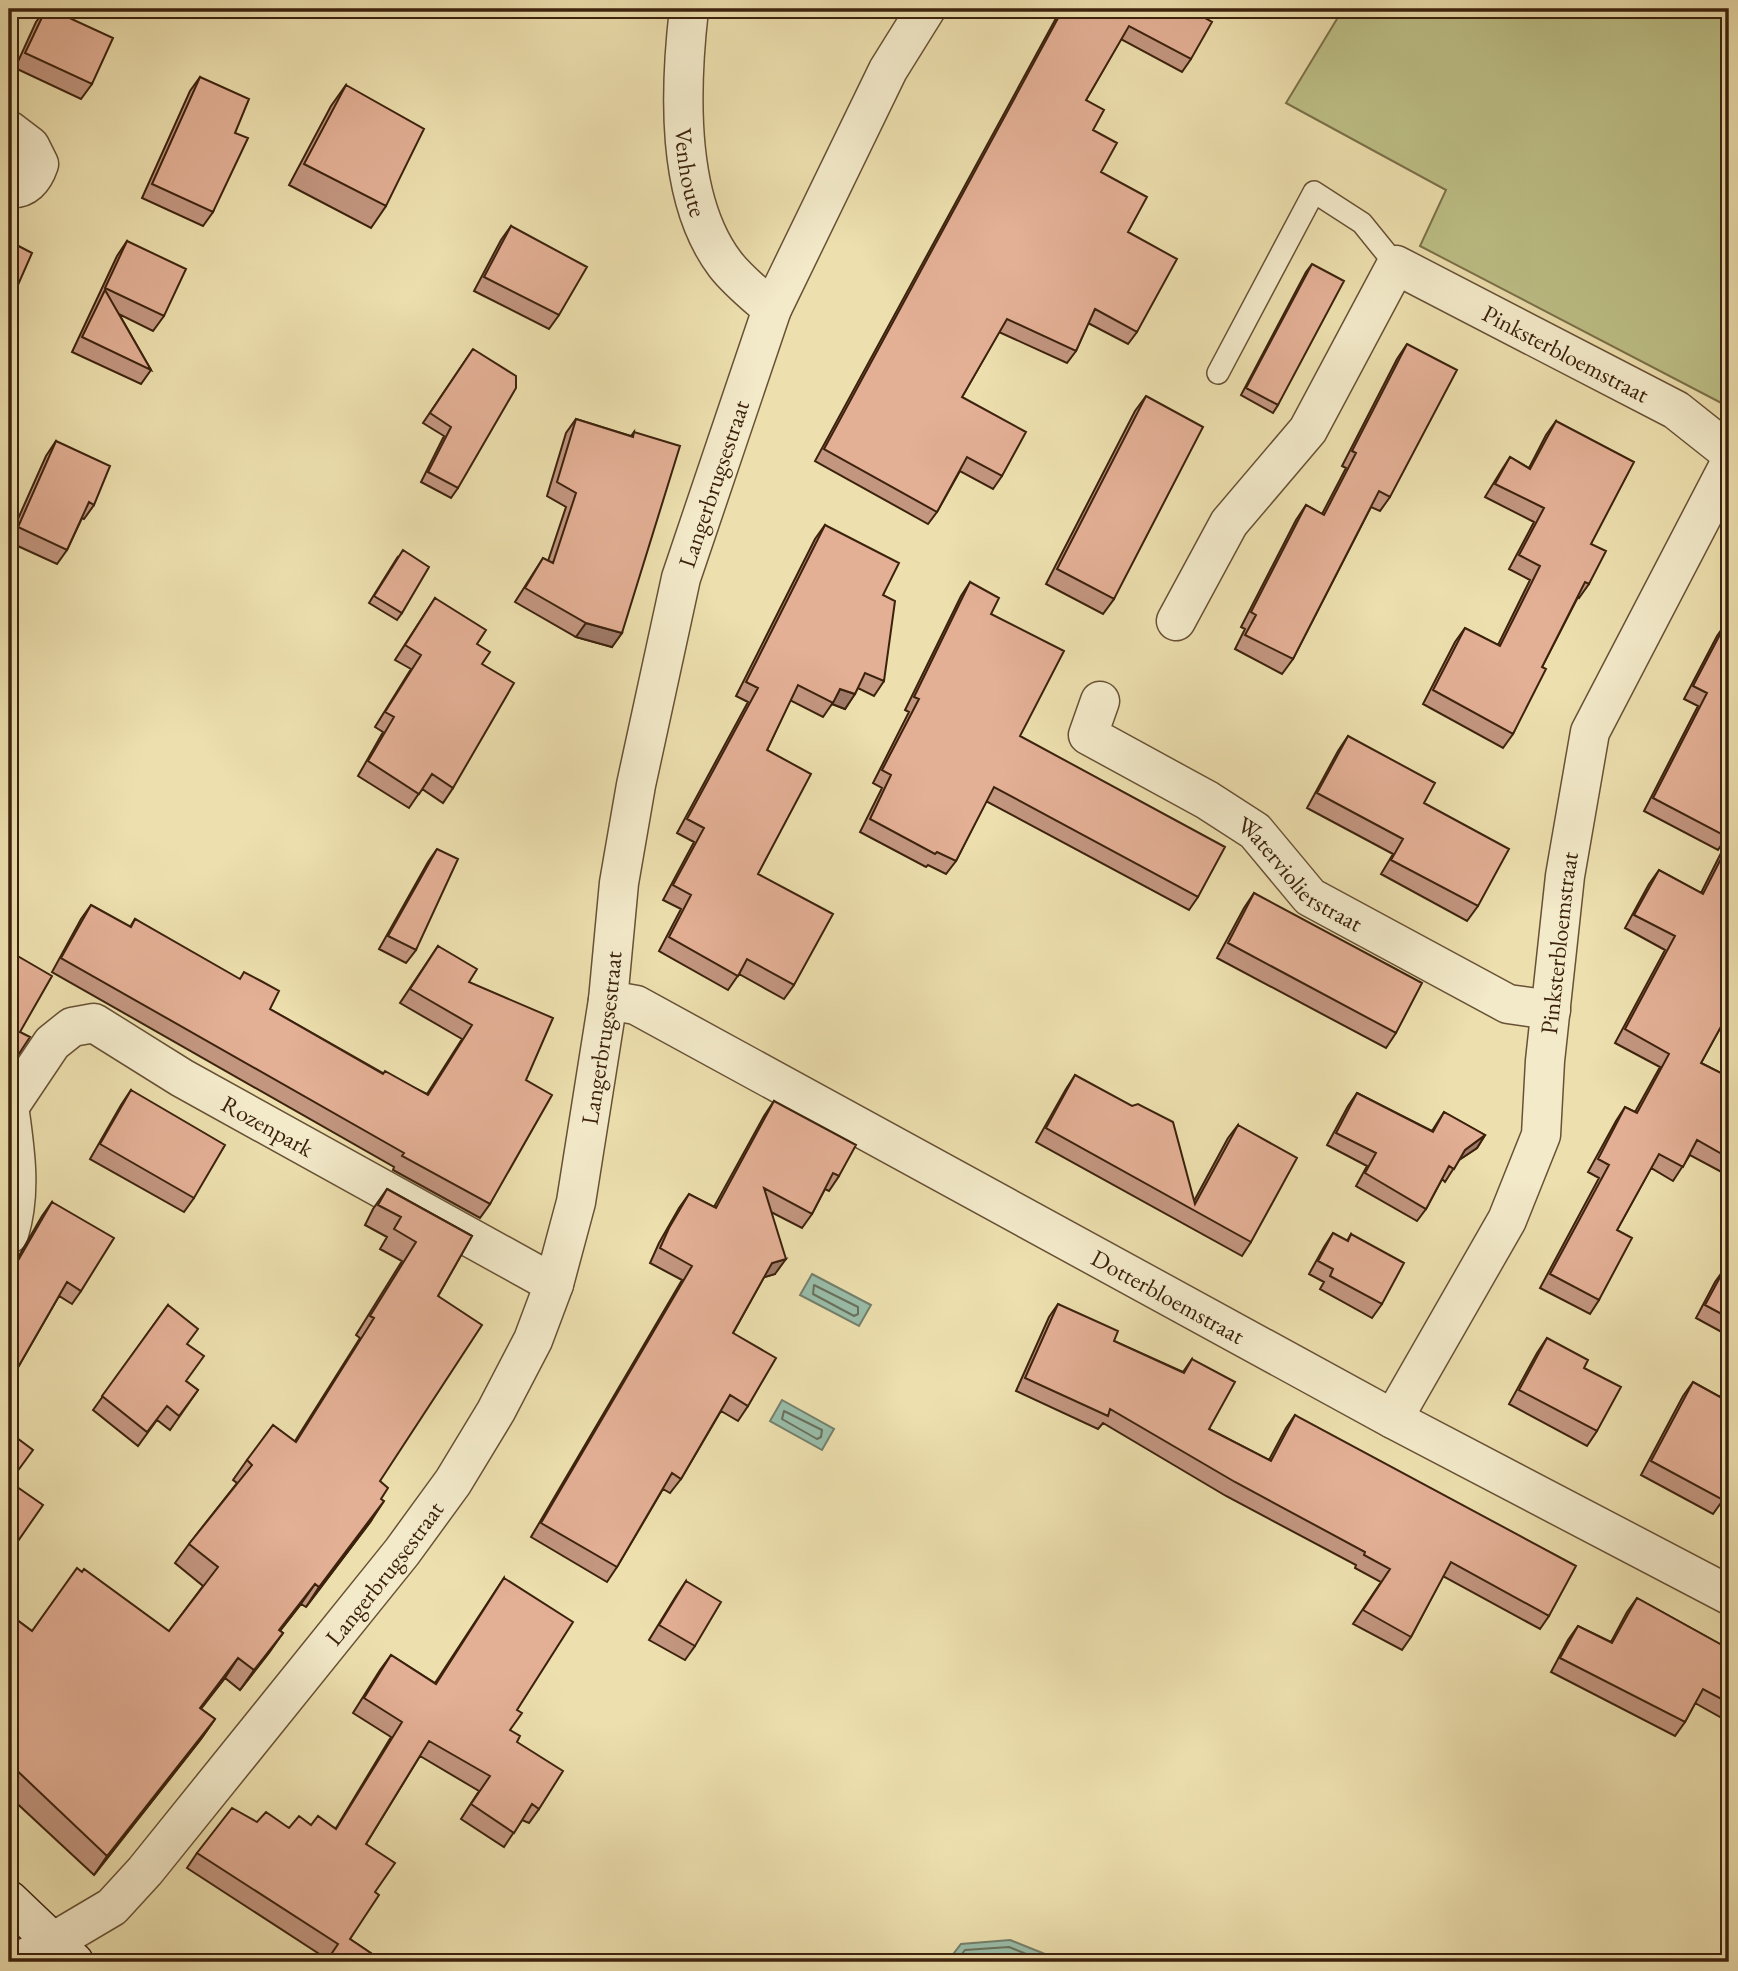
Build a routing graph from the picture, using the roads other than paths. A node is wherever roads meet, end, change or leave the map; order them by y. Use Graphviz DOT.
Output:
graph roads {
  1 [pos="689,9"];
  2 [pos="926,9"];
  3 [pos="9,130"];
  4 [pos="9,188"];
  5 [pos="1395,265"];
  6 [pos="772,309"];
  7 [pos="1218,373"];
  8 [pos="1729,452"];
  9 [pos="1729,465"];
  10 [pos="1176,621"];
  11 [pos="1100,701"];
  12 [pos="608,1000"];
  13 [pos="1551,1010"];
  14 [pos="9,1106"];
  15 [pos="9,1234"];
  16 [pos="554,1284"];
  17 [pos="1393,1419"];
  18 [pos="1729,1595"];
  19 [pos="9,1900"];
  20 [pos="63,1952"];
  21 [pos="19,1962"];
  1 -- 6 [label="street, Venhoute"];
  2 -- 6 [label="street, Langerbrugsestraat"];
  3 -- 4 [label="street"];
  5 -- 7 [label="lane"];
  5 -- 8 [label="street, Pinksterbloemstraat"];
  5 -- 10 [label="street"];
  6 -- 12 [label="street, Langerbrugsestraat"];
  9 -- 13 [label="street, Pinksterbloemstraat"];
  11 -- 13 [label="street, Waterviolierstraat"];
  12 -- 16 [label="street, Langerbrugsestraat"];
  12 -- 17 [label="street, Dotterbloemstraat"];
  13 -- 17 [label="street, Pinksterbloemstraat"];
  14 -- 15 [label="street, Rozenpark"];
  14 -- 16 [label="street, Rozenpark"];
  16 -- 20 [label="street, Langerbrugsestraat"];
  17 -- 18 [label="street, Dotterbloemstraat"];
  19 -- 20 [label="street"];
  20 -- 21 [label="street, Langerbrugsestraat"];
}
